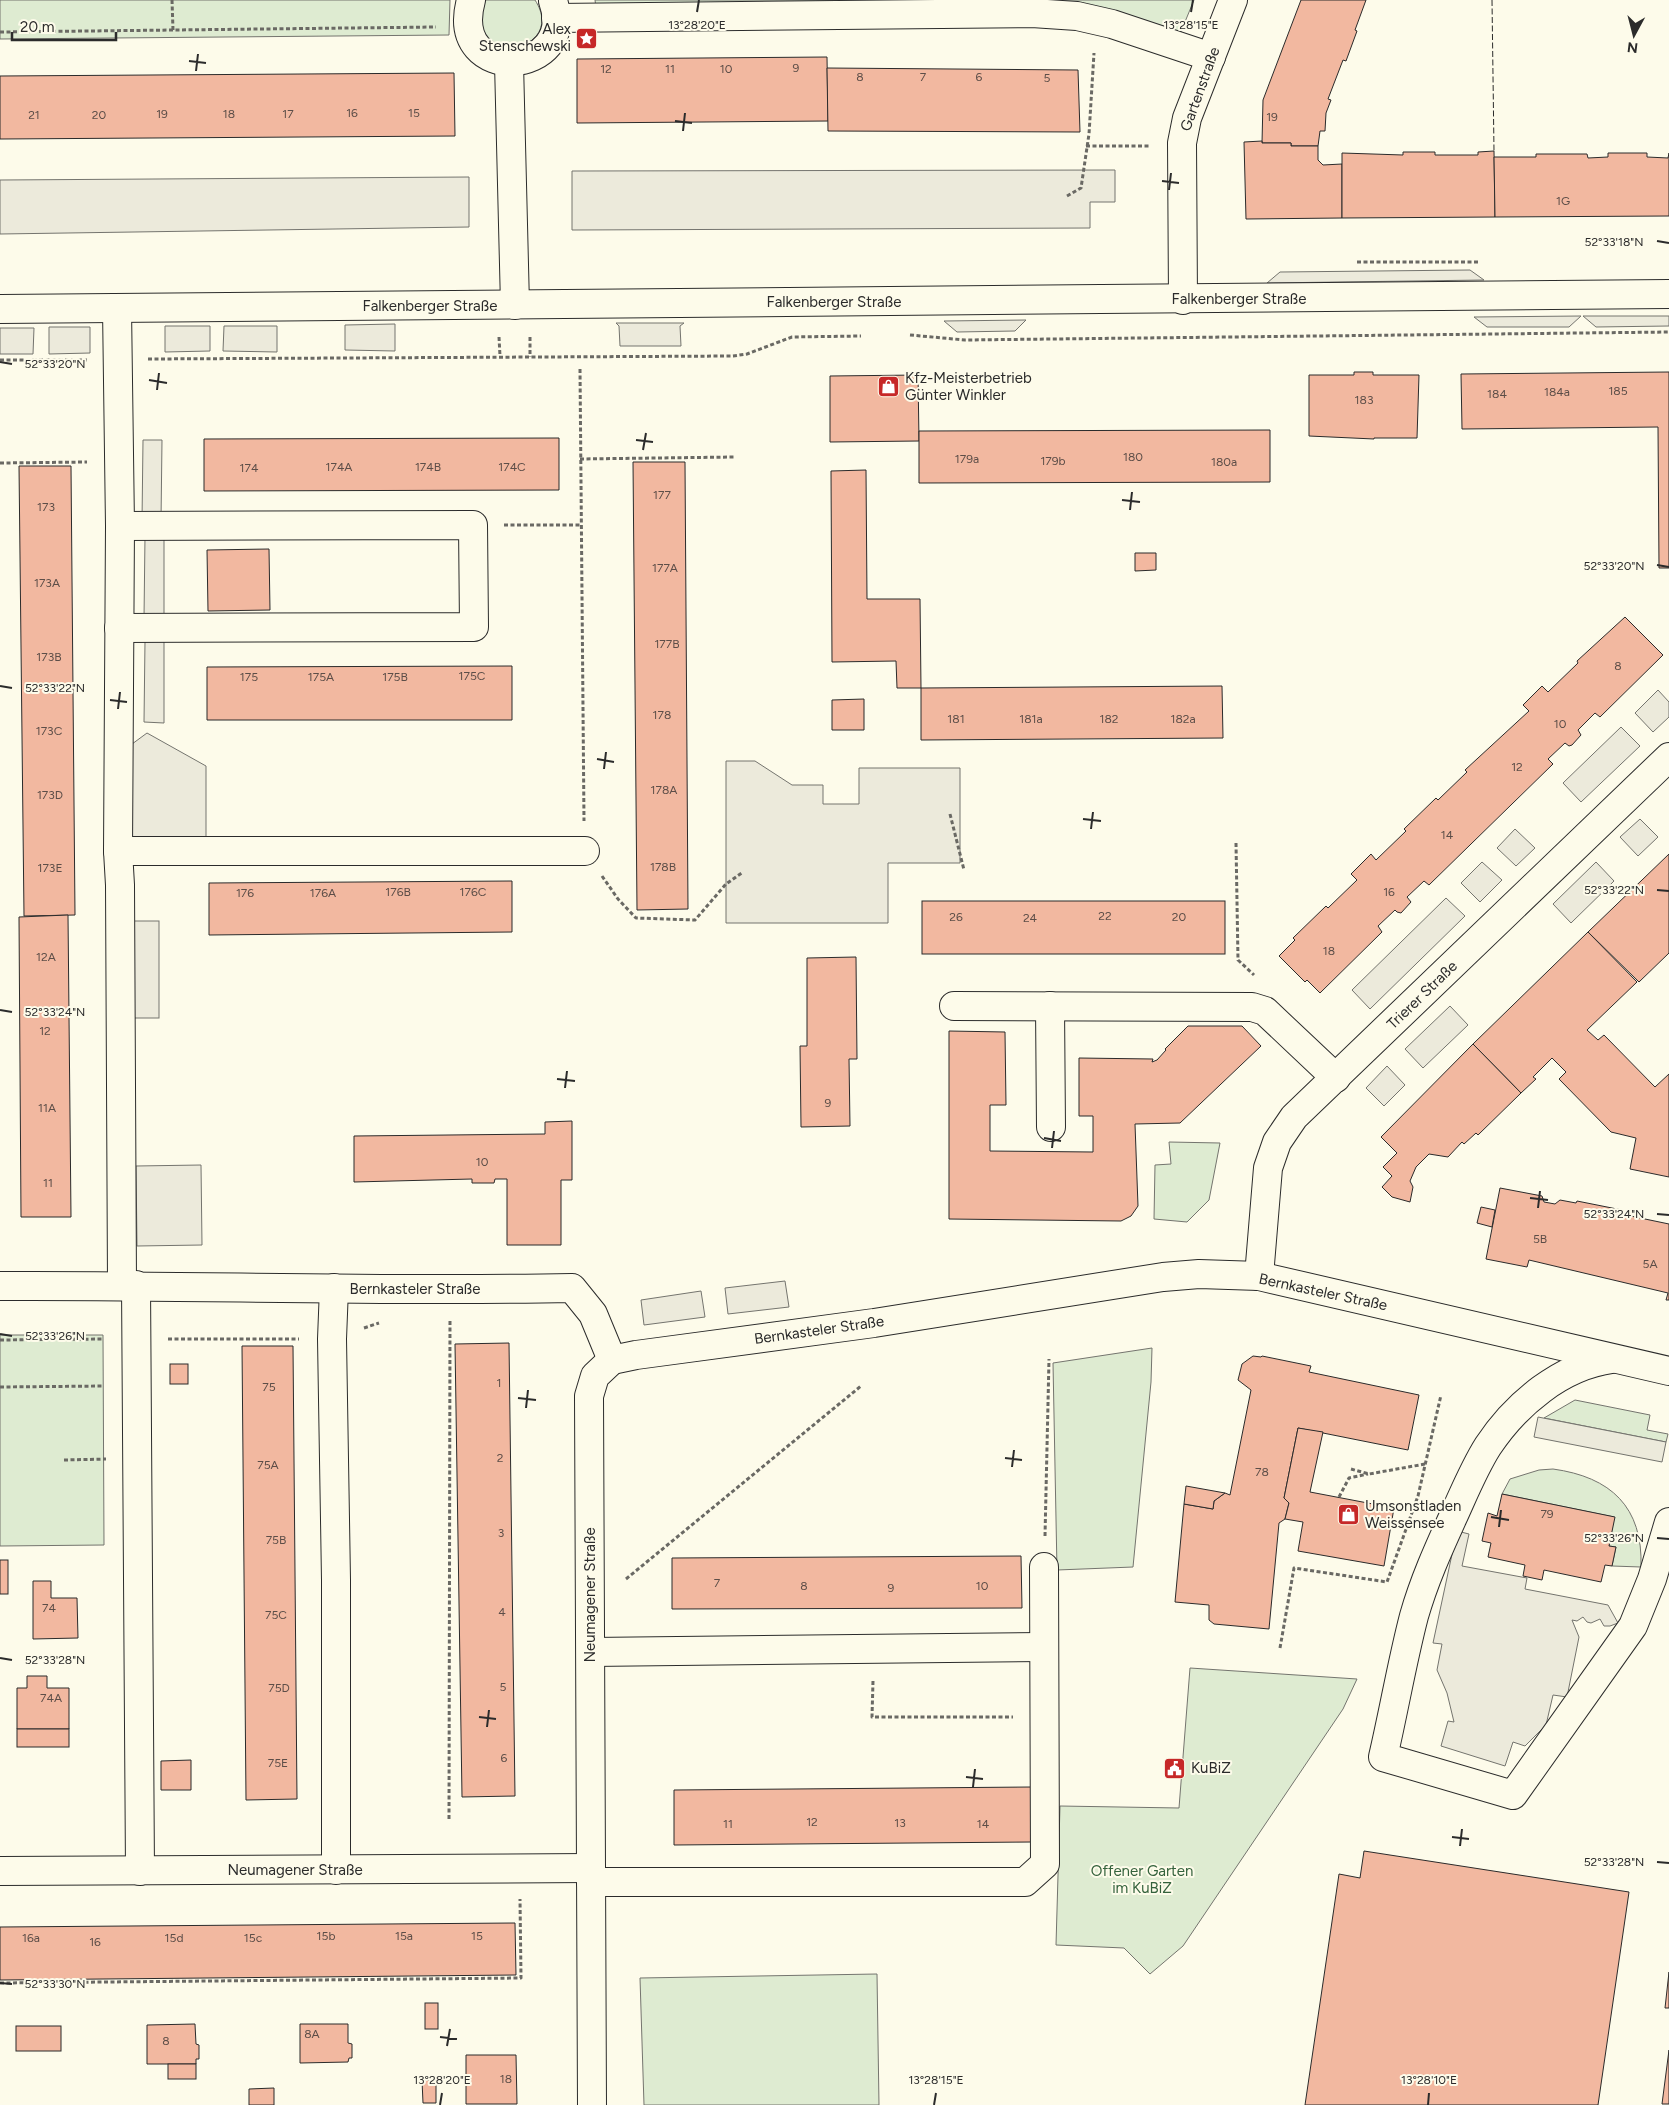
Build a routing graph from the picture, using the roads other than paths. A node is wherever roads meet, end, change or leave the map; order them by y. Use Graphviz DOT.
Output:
graph roads {
  1 [pos="471,0"];
  2 [pos="1233,0"];
  3 [pos="554,9"];
  4 [pos="1211,57"];
  5 [pos="509,62"];
  6 [pos="1669,294"];
  7 [pos="1183,300"];
  8 [pos="515,305"];
  9 [pos="117,308"];
  10 [pos="0,309"];
  11 [pos="120,526"];
  12 [pos="119,628"];
  13 [pos="1669,757"];
  14 [pos="118,850"];
  15 [pos="585,851"];
  16 [pos="954,1006"];
  17 [pos="1050,1006"];
  18 [pos="1336,1078"];
  19 [pos="1051,1127"];
  20 [pos="1259,1276"];
  21 [pos="129,1285"];
  22 [pos="0,1286"];
  23 [pos="334,1288"];
  24 [pos="612,1360"];
  25 [pos="1619,1360"];
  26 [pos="1669,1371"];
  27 [pos="1669,1522"];
  28 [pos="1044,1567"];
  29 [pos="1044,1647"];
  30 [pos="590,1652"];
  31 [pos="0,1870"];
  32 [pos="336,1870"];
  33 [pos="140,1871"];
  34 [pos="591,1875"];
  35 [pos="592,2105"];
  1 -- 5 [label="street"];
  2 -- 4 [label="street, Gartenstraße"];
  3 -- 4 [label="street"];
  3 -- 5 [label="street"];
  4 -- 7 [label="street, Gartenstraße"];
  5 -- 8 [label="street"];
  6 -- 7 [label="street, Falkenberger Straße"];
  7 -- 8 [label="street, Falkenberger Straße"];
  8 -- 9 [label="street, Falkenberger Straße"];
  9 -- 10 [label="street, Falkenberger Straße"];
  9 -- 11 [label="street"];
  11 -- 12 [label="street"];
  11 -- 12 [label="street"];
  12 -- 14 [label="street"];
  13 -- 18 [label="street, Trierer Straße"];
  14 -- 15 [label="street"];
  14 -- 21 [label="street"];
  16 -- 17 [label="street"];
  17 -- 18 [label="street"];
  17 -- 19 [label="street"];
  18 -- 20 [label="street, Trierer Straße"];
  20 -- 24 [label="street, Bernkasteler Straße"];
  20 -- 25 [label="street, Bernkasteler Straße"];
  21 -- 22 [label="street, Bernkasteler Straße"];
  21 -- 23 [label="street, Bernkasteler Straße"];
  21 -- 33 [label="street"];
  23 -- 24 [label="street, Bernkasteler Straße"];
  23 -- 32 [label="street"];
  24 -- 30 [label="street, Neumagener Straße"];
  25 -- 26 [label="street, Bernkasteler Straße"];
  25 -- 27 [label="street"];
  28 -- 29 [label="street"];
  29 -- 30 [label="street"];
  29 -- 34 [label="street"];
  30 -- 34 [label="street, Neumagener Straße"];
  31 -- 33 [label="street, Neumagener Straße"];
  32 -- 33 [label="street, Neumagener Straße"];
  32 -- 34 [label="street, Neumagener Straße"];
  34 -- 35 [label="street, Neumagener Straße"];
}
